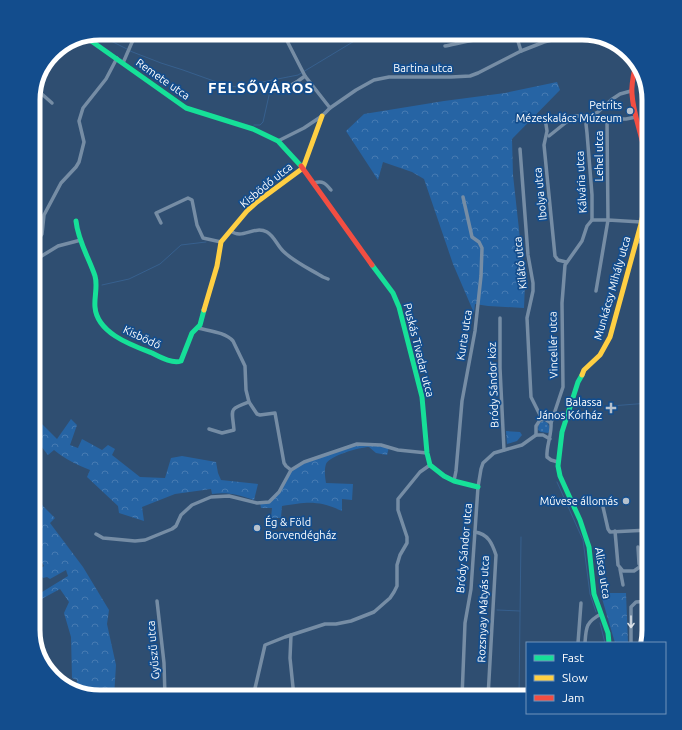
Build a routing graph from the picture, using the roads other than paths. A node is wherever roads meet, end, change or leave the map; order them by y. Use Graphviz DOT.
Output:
graph roads {
  1 [pos="134,40"];
  2 [pos="286,40"];
  3 [pos="478,40"];
  4 [pos="518,40"];
  5 [pos="552,40"];
  6 [pos="91,41"];
  7 [pos="445,46"];
  8 [pos="521,51"];
  9 [pos="117,58"];
  10 [pos="123,63"];
  11 [pos="634,70"];
  12 [pos="305,76"];
  13 [pos="281,91"];
  14 [pos="631,91"];
  15 [pos="40,93"];
  16 [pos="52,103"];
  17 [pos="330,108"];
  18 [pos="322,116"];
  19 [pos="590,116"];
  20 [pos="636,117"];
  21 [pos="545,118"];
  22 [pos="549,136"];
  23 [pos="642,138"];
  24 [pos="278,141"];
  25 [pos="520,149"];
  26 [pos="303,168"];
  27 [pos="314,183"];
  28 [pos="331,190"];
  29 [pos="463,197"];
  30 [pos="642,218"];
  31 [pos="592,220"];
  32 [pos="608,220"];
  33 [pos="76,221"];
  34 [pos="641,222"];
  35 [pos="161,223"];
  36 [pos="231,231"];
  37 [pos="40,237"];
  38 [pos="81,240"];
  39 [pos="221,242"];
  40 [pos="636,242"];
  41 [pos="642,242"];
  42 [pos="40,257"];
  43 [pos="565,263"];
  44 [pos="328,279"];
  45 [pos="596,291"];
  46 [pos="500,318"];
  47 [pos="198,328"];
  48 [pos="249,402"];
  49 [pos="542,419"];
  50 [pos="551,423"];
  51 [pos="209,430"];
  52 [pos="536,435"];
  53 [pos="550,439"];
  54 [pos="504,450"];
  55 [pos="427,453"];
  56 [pos="558,462"];
  57 [pos="430,465"];
  58 [pos="291,470"];
  59 [pos="454,481"];
  60 [pos="478,487"];
  61 [pos="603,507"];
  62 [pos="642,530"];
  63 [pos="615,531"];
  64 [pos="475,532"];
  65 [pos="96,534"];
  66 [pos="638,547"];
  67 [pos="641,566"];
  68 [pos="620,568"];
  69 [pos="622,584"];
  70 [pos="157,601"];
  71 [pos="642,601"];
  72 [pos="581,603"];
  73 [pos="601,614"];
  74 [pos="291,635"];
  75 [pos="578,642"];
  76 [pos="585,642"];
  77 [pos="609,642"];
  78 [pos="631,642"];
  79 [pos="165,690"];
  80 [pos="255,690"];
  81 [pos="293,690"];
  82 [pos="462,690"];
  83 [pos="488,690"];
  1 -- 10 [label="street"];
  2 -- 12 [label="street"];
  3 -- 7 [label="street"];
  4 -- 8 [label="street"];
  5 -- 8 [label="street, Bartina utca"];
  6 -- 9 [label="street, Remete utca"];
  8 -- 17 [label="street, Bartina utca"];
  9 -- 10 [label="street, Remete utca"];
  9 -- 37 [label="street"];
  10 -- 24 [label="street, Remete utca"];
  11 -- 14 [label="street, Munkácsy Mihály utca"];
  12 -- 13 [label="street"];
  12 -- 17 [label="street"];
  14 -- 19 [label="street"];
  14 -- 20 [label="street, Munkácsy Mihály utca"];
  15 -- 16 [label="street"];
  17 -- 18 [label="street, Bartina utca"];
  18 -- 24 [label="street, Bartina utca"];
  18 -- 26 [label="street, Kisbödő utca"];
  19 -- 22 [label="street"];
  19 -- 31 [label="street, Kálvária utca"];
  20 -- 23 [label="street, Munkácsy Mihály utca"];
  20 -- 32 [label="street, Lehel utca"];
  21 -- 43 [label="street, Ibolya utca"];
  24 -- 26 [label="street, Puskás Tivadar utca"];
  25 -- 49 [label="street, Kilátó utca"];
  26 -- 27 [label="street, Puskás Tivadar utca"];
  26 -- 36 [label="street, Kisbödő utca"];
  27 -- 28 [label="street"];
  27 -- 55 [label="street, Puskás Tivadar utca"];
  29 -- 59 [label="street, Kurta utca"];
  30 -- 34 [label="street, Munkácsy Mihály utca"];
  31 -- 32 [label="street"];
  31 -- 43 [label="street, Kálvária utca"];
  32 -- 34 [label="street"];
  32 -- 45 [label="street"];
  33 -- 38 [label="street, Kisbödő"];
  34 -- 40 [label="street, Munkácsy Mihály utca"];
  35 -- 39 [label="street"];
  36 -- 39 [label="street, Kisbödő utca"];
  36 -- 44 [label="street"];
  38 -- 42 [label="street"];
  38 -- 47 [label="street, Kisbödő"];
  39 -- 47 [label="street, Kisbödő"];
  40 -- 41 [label="street"];
  40 -- 56 [label="street, Munkácsy Mihály utca"];
  43 -- 50 [label="street, Vincellér utca"];
  46 -- 54 [label="street, Bródy Sándor köz"];
  47 -- 48 [label="street"];
  48 -- 51 [label="street"];
  48 -- 58 [label="street"];
  49 -- 50 [label="street"];
  49 -- 52 [label="street"];
  50 -- 53 [label="street, Vincellér utca"];
  52 -- 53 [label="street"];
  52 -- 54 [label="street, Bródy Sándor utca"];
  53 -- 56 [label="street, Vincellér utca"];
  54 -- 60 [label="street, Bródy Sándor utca"];
  55 -- 57 [label="street, Puskás Tivadar utca"];
  55 -- 58 [label="street"];
  56 -- 73 [label="street, Alisca utca"];
  57 -- 59 [label="street"];
  57 -- 74 [label="street"];
  58 -- 65 [label="street"];
  59 -- 60 [label="street"];
  60 -- 64 [label="street, Bródy Sándor utca"];
  61 -- 63 [label="street"];
  62 -- 63 [label="street"];
  63 -- 68 [label="street"];
  64 -- 82 [label="street, Bródy Sándor utca"];
  64 -- 83 [label="street, Rozsnyay Mátyás utca"];
  66 -- 67 [label="street"];
  67 -- 68 [label="street"];
  68 -- 69 [label="street"];
  70 -- 79 [label="street, Gyűszű utca"];
  71 -- 78 [label="street, one-way"];
  72 -- 75 [label="street"];
  73 -- 76 [label="street"];
  73 -- 77 [label="street, Alisca utca"];
  74 -- 80 [label="street"];
  74 -- 81 [label="street"];
}
